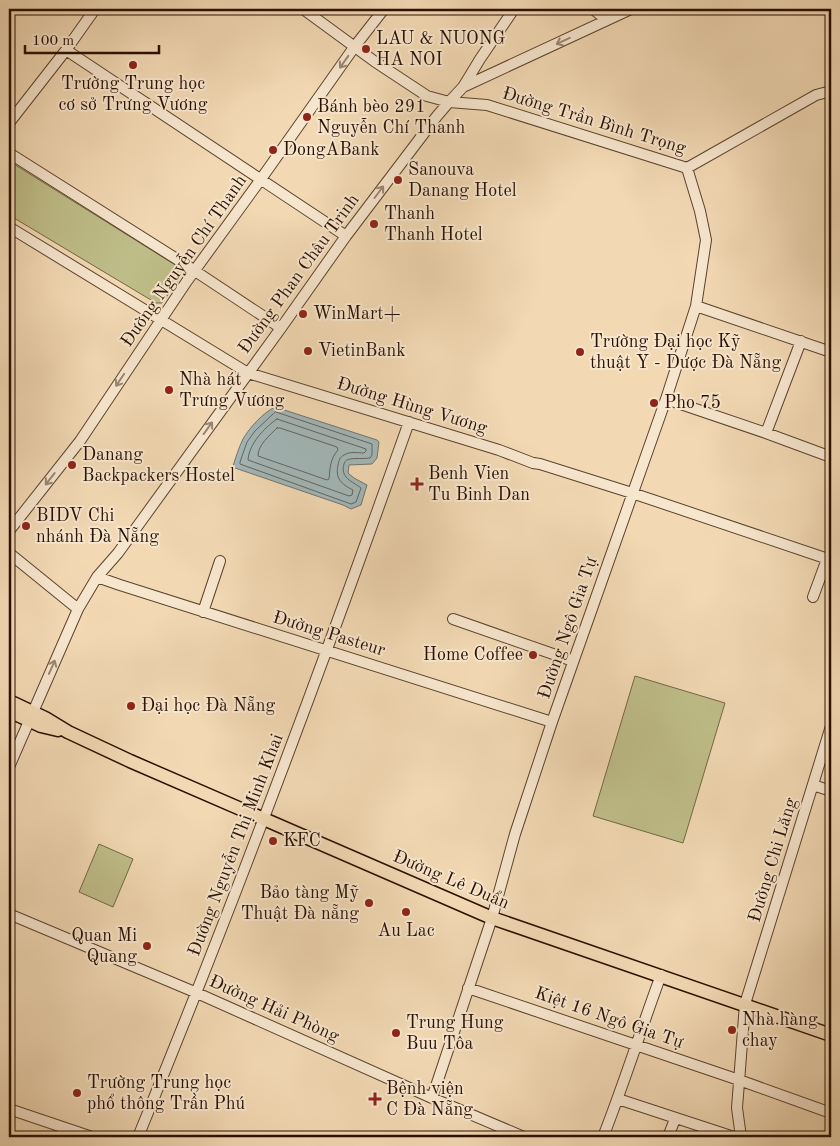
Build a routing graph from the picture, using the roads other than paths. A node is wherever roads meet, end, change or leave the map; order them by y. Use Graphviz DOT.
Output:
graph roads {
  1 [pos="95,9"];
  2 [pos="303,9"];
  3 [pos="384,9"];
  4 [pos="514,9"];
  5 [pos="593,9"];
  6 [pos="631,9"];
  7 [pos="607,20"];
  8 [pos="355,46"];
  9 [pos="66,50"];
  10 [pos="480,58"];
  11 [pos="493,74"];
  12 [pos="463,88"];
  13 [pos="831,91"];
  14 [pos="449,102"];
  15 [pos="9,123"];
  16 [pos="9,153"];
  17 [pos="687,168"];
  18 [pos="261,179"];
  19 [pos="9,227"];
  20 [pos="346,236"];
  21 [pos="194,270"];
  22 [pos="696,306"];
  23 [pos="160,320"];
  24 [pos="281,328"];
  25 [pos="801,341"];
  26 [pos="831,352"];
  27 [pos="248,373"];
  28 [pos="666,399"];
  29 [pos="409,422"];
  30 [pos="766,433"];
  31 [pos="831,457"];
  32 [pos="632,494"];
  33 [pos="9,531"];
  34 [pos="9,554"];
  35 [pos="829,560"];
  36 [pos="220,561"];
  37 [pos="97,576"];
  38 [pos="813,597"];
  39 [pos="78,609"];
  40 [pos="203,612"];
  41 [pos="453,619"];
  42 [pos="327,650"];
  43 [pos="573,661"];
  44 [pos="9,701"];
  45 [pos="9,711"];
  46 [pos="31,716"];
  47 [pos="552,722"];
  48 [pos="831,726"];
  49 [pos="9,767"];
  50 [pos="813,785"];
  51 [pos="831,791"];
  52 [pos="264,819"];
  53 [pos="9,914"];
  54 [pos="492,918"];
  55 [pos="661,975"];
  56 [pos="468,988"];
  57 [pos="197,993"];
  58 [pos="745,1004"];
  59 [pos="831,1035"];
  60 [pos="635,1044"];
  61 [pos="739,1080"];
  62 [pos="432,1098"];
  63 [pos="618,1099"];
  64 [pos="9,1109"];
  65 [pos="831,1113"];
  66 [pos="676,1119"];
  67 [pos="92,1137"];
  68 [pos="138,1137"];
  69 [pos="524,1137"];
  70 [pos="603,1137"];
  71 [pos="668,1137"];
  72 [pos="734,1137"];
  73 [pos="741,1137"];
  1 -- 9 [label="street"];
  2 -- 8 [label="street, Đường Trần Bình Trọng"];
  3 -- 8 [label="street, Đường Nguyễn Chí Thanh"];
  4 -- 10 [label="street, Đường Phan Châu Trinh"];
  5 -- 7 [label="street"];
  6 -- 7 [label="street"];
  7 -- 11 [label="street, one-way"];
  8 -- 14 [label="street, Đường Trần Bình Trọng"];
  8 -- 18 [label="street, Đường Nguyễn Chí Thanh, one-way"];
  9 -- 15 [label="street"];
  9 -- 18 [label="street"];
  10 -- 11 [label="street"];
  10 -- 12 [label="street, Đường Phan Châu Trinh"];
  11 -- 12 [label="street"];
  12 -- 14 [label="street, Đường Phan Châu Trinh"];
  13 -- 17 [label="street, Đường Trần Bình Trọng"];
  14 -- 17 [label="street, Đường Trần Bình Trọng"];
  20 -- 14 [label="street, Đường Phan Châu Trinh, one-way"];
  16 -- 21 [label="street"];
  17 -- 22 [label="street, Đường Ngô Gia Tự"];
  18 -- 20 [label="street"];
  18 -- 21 [label="street, Đường Nguyễn Chí Thanh"];
  19 -- 23 [label="street, Đường Hùng Vương"];
  20 -- 24 [label="street, Đường Phan Châu Trinh"];
  21 -- 23 [label="street, Đường Nguyễn Chí Thanh"];
  21 -- 24 [label="street"];
  22 -- 25 [label="street"];
  22 -- 28 [label="street, Đường Ngô Gia Tự"];
  23 -- 27 [label="street, Đường Hùng Vương"];
  23 -- 33 [label="street, Đường Nguyễn Chí Thanh, one-way"];
  24 -- 27 [label="street, Đường Phan Châu Trinh"];
  25 -- 26 [label="street"];
  25 -- 30 [label="street"];
  27 -- 29 [label="street, Đường Hùng Vương"];
  37 -- 27 [label="street, Đường Phan Châu Trinh, one-way"];
  28 -- 30 [label="street"];
  28 -- 32 [label="street, Đường Ngô Gia Tự"];
  29 -- 32 [label="street, Đường Hùng Vương"];
  29 -- 42 [label="street, Đường Nguyễn Thị Minh Khai"];
  30 -- 31 [label="street"];
  32 -- 35 [label="street, Đường Hùng Vương"];
  32 -- 43 [label="street, Đường Ngô Gia Tự"];
  34 -- 39 [label="street"];
  35 -- 38 [label="street"];
  36 -- 40 [label="street"];
  37 -- 39 [label="street, Đường Phan Châu Trinh"];
  37 -- 40 [label="street, Đường Pasteur"];
  46 -- 39 [label="street, Đường Phan Châu Trinh, one-way"];
  40 -- 42 [label="street, Đường Pasteur"];
  41 -- 43 [label="street"];
  42 -- 47 [label="street, Đường Pasteur"];
  42 -- 52 [label="street, Đường Nguyễn Thị Minh Khai"];
  43 -- 47 [label="street, Đường Ngô Gia Tự"];
  44 -- 46 [label="main road, Đường Lê Duẩn"];
  45 -- 46 [label="main road, Đường Lê Duẩn"];
  46 -- 49 [label="street, Đường Phan Châu Trinh"];
  46 -- 52 [label="main road, Đường Lê Duẩn"];
  47 -- 54 [label="street, Đường Ngô Gia Tự"];
  48 -- 50 [label="street, Đường Chi Lăng"];
  50 -- 51 [label="street"];
  50 -- 58 [label="street, Đường Chi Lăng"];
  52 -- 54 [label="main road, Đường Lê Duẩn"];
  52 -- 57 [label="street, Đường Nguyễn Thị Minh Khai"];
  53 -- 57 [label="street, Đường Hải Phòng"];
  54 -- 55 [label="main road, Đường Lê Duẩn"];
  54 -- 56 [label="street, Đường Ngô Gia Tự"];
  55 -- 58 [label="main road, Đường Lê Duẩn"];
  55 -- 60 [label="street"];
  56 -- 60 [label="street, Kiệt 16 Ngô Gia Tự"];
  56 -- 62 [label="street, Đường Ngô Gia Tự"];
  57 -- 62 [label="street, Đường Hải Phòng"];
  57 -- 68 [label="street, Đường Nguyễn Thị Minh Khai"];
  58 -- 59 [label="main road, Đường Lê Duẩn"];
  58 -- 61 [label="street, Đường Chi Lăng"];
  60 -- 61 [label="street, Kiệt 16 Ngô Gia Tự"];
  60 -- 63 [label="street"];
  61 -- 65 [label="street, Kiệt 16 Ngô Gia Tự"];
  61 -- 73 [label="street, Đường Chi Lăng"];
  62 -- 69 [label="street, Đường Hải Phòng"];
  63 -- 66 [label="street"];
  63 -- 70 [label="street"];
  64 -- 67 [label="street"];
  66 -- 71 [label="street"];
  66 -- 72 [label="street"];
}
